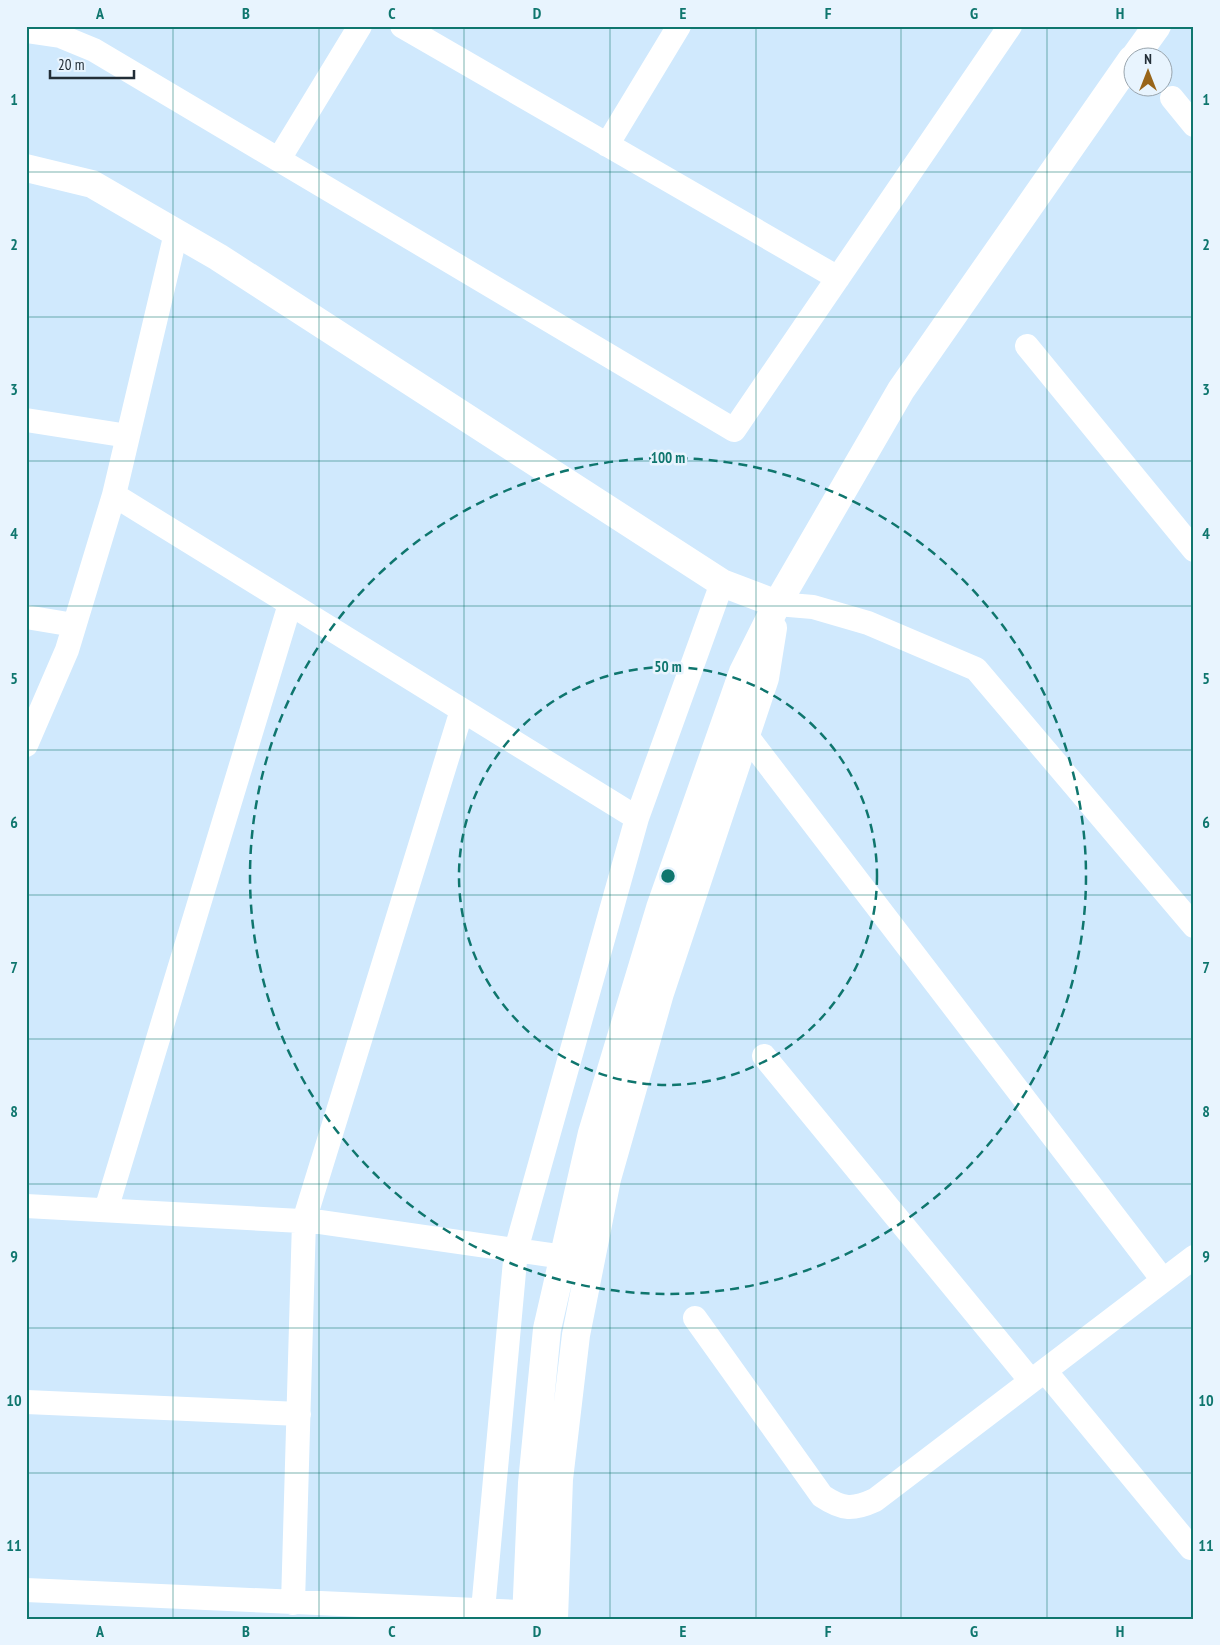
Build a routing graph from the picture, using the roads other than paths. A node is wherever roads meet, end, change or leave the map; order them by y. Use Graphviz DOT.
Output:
graph roads {
  1 [pos="360,26"];
  2 [pos="402,26"];
  3 [pos="679,26"];
  4 [pos="1010,26"];
  5 [pos="1157,26"];
  6 [pos="26,31"];
  7 [pos="1140,48"];
  8 [pos="1122,74"];
  9 [pos="1172,98"];
  10 [pos="1194,125"];
  11 [pos="607,145"];
  12 [pos="279,159"];
  13 [pos="26,168"];
  14 [pos="176,233"];
  15 [pos="838,278"];
  16 [pos="1027,346"];
  17 [pos="26,420"];
  18 [pos="128,436"];
  19 [pos="114,495"];
  20 [pos="1194,550"];
  21 [pos="722,583"];
  22 [pos="290,604"];
  23 [pos="777,604"];
  24 [pos="26,618"];
  25 [pos="74,624"];
  26 [pos="462,710"];
  27 [pos="746,735"];
  28 [pos="26,745"];
  29 [pos="637,818"];
  30 [pos="1194,926"];
  31 [pos="764,1056"];
  32 [pos="26,1206"];
  33 [pos="106,1210"];
  34 [pos="304,1221"];
  35 [pos="516,1250"];
  36 [pos="564,1257"];
  37 [pos="1194,1257"];
  38 [pos="1163,1280"];
  39 [pos="695,1318"];
  40 [pos="1038,1376"];
  41 [pos="26,1402"];
  42 [pos="299,1414"];
  43 [pos="1191,1548"];
  44 [pos="26,1590"];
  45 [pos="293,1603"];
  46 [pos="483,1610"];
  47 [pos="527,1616"];
  48 [pos="554,1616"];
  1 -- 12 [label="street"];
  2 -- 11 [label="street"];
  3 -- 11 [label="street"];
  4 -- 15 [label="street"];
  5 -- 7 [label="street"];
  6 -- 12 [label="street"];
  8 -- 23 [label="street"];
  9 -- 10 [label="street"];
  11 -- 15 [label="street"];
  12 -- 15 [label="street"];
  13 -- 14 [label="street"];
  14 -- 18 [label="street"];
  14 -- 21 [label="street"];
  16 -- 20 [label="street"];
  17 -- 18 [label="street"];
  18 -- 19 [label="street"];
  19 -- 22 [label="street"];
  19 -- 25 [label="street"];
  21 -- 23 [label="street"];
  21 -- 29 [label="street"];
  22 -- 26 [label="street"];
  22 -- 33 [label="street"];
  23 -- 27 [label="street"];
  23 -- 30 [label="street"];
  23 -- 36 [label="street"];
  24 -- 25 [label="street"];
  25 -- 28 [label="street"];
  26 -- 29 [label="street"];
  26 -- 34 [label="street"];
  27 -- 38 [label="street"];
  27 -- 48 [label="street"];
  29 -- 35 [label="street"];
  31 -- 40 [label="street"];
  32 -- 33 [label="street"];
  33 -- 34 [label="street"];
  34 -- 35 [label="street"];
  34 -- 42 [label="street"];
  35 -- 36 [label="street"];
  35 -- 46 [label="street"];
  36 -- 47 [label="street"];
  37 -- 38 [label="street"];
  38 -- 40 [label="street"];
  39 -- 40 [label="street"];
  40 -- 43 [label="street"];
  41 -- 42 [label="street"];
  42 -- 45 [label="street"];
  44 -- 45 [label="street"];
  45 -- 46 [label="street"];
  46 -- 47 [label="street"];
  47 -- 48 [label="street"];
}
